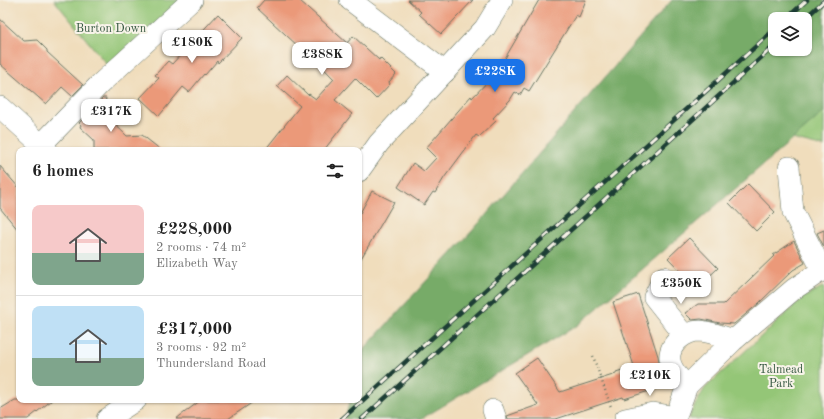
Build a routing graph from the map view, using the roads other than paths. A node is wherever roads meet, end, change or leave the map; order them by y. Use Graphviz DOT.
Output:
graph roads {
  1 [pos="192,0"];
  2 [pos="350,0"];
  3 [pos="502,0"];
  4 [pos="445,72"];
  5 [pos="0,107"];
  6 [pos="44,147"];
  7 [pos="362,167"];
  8 [pos="789,167"];
  9 [pos="823,269"];
  10 [pos="664,277"];
  11 [pos="684,335"];
  12 [pos="734,340"];
  13 [pos="687,386"];
  14 [pos="131,403"];
  15 [pos="619,416"];
  16 [pos="676,418"];
  17 [pos="107,419"];
  1 -- 6 [label="street"];
  2 -- 4 [label="street"];
  3 -- 4 [label="street"];
  4 -- 7 [label="street"];
  5 -- 6 [label="street"];
  8 -- 9 [label="street"];
  9 -- 12 [label="street"];
  10 -- 11 [label="street"];
  11 -- 12 [label="street"];
  11 -- 13 [label="street"];
  12 -- 13 [label="street"];
  13 -- 16 [label="street"];
  14 -- 17 [label="street"];
  15 -- 16 [label="street"];
}
